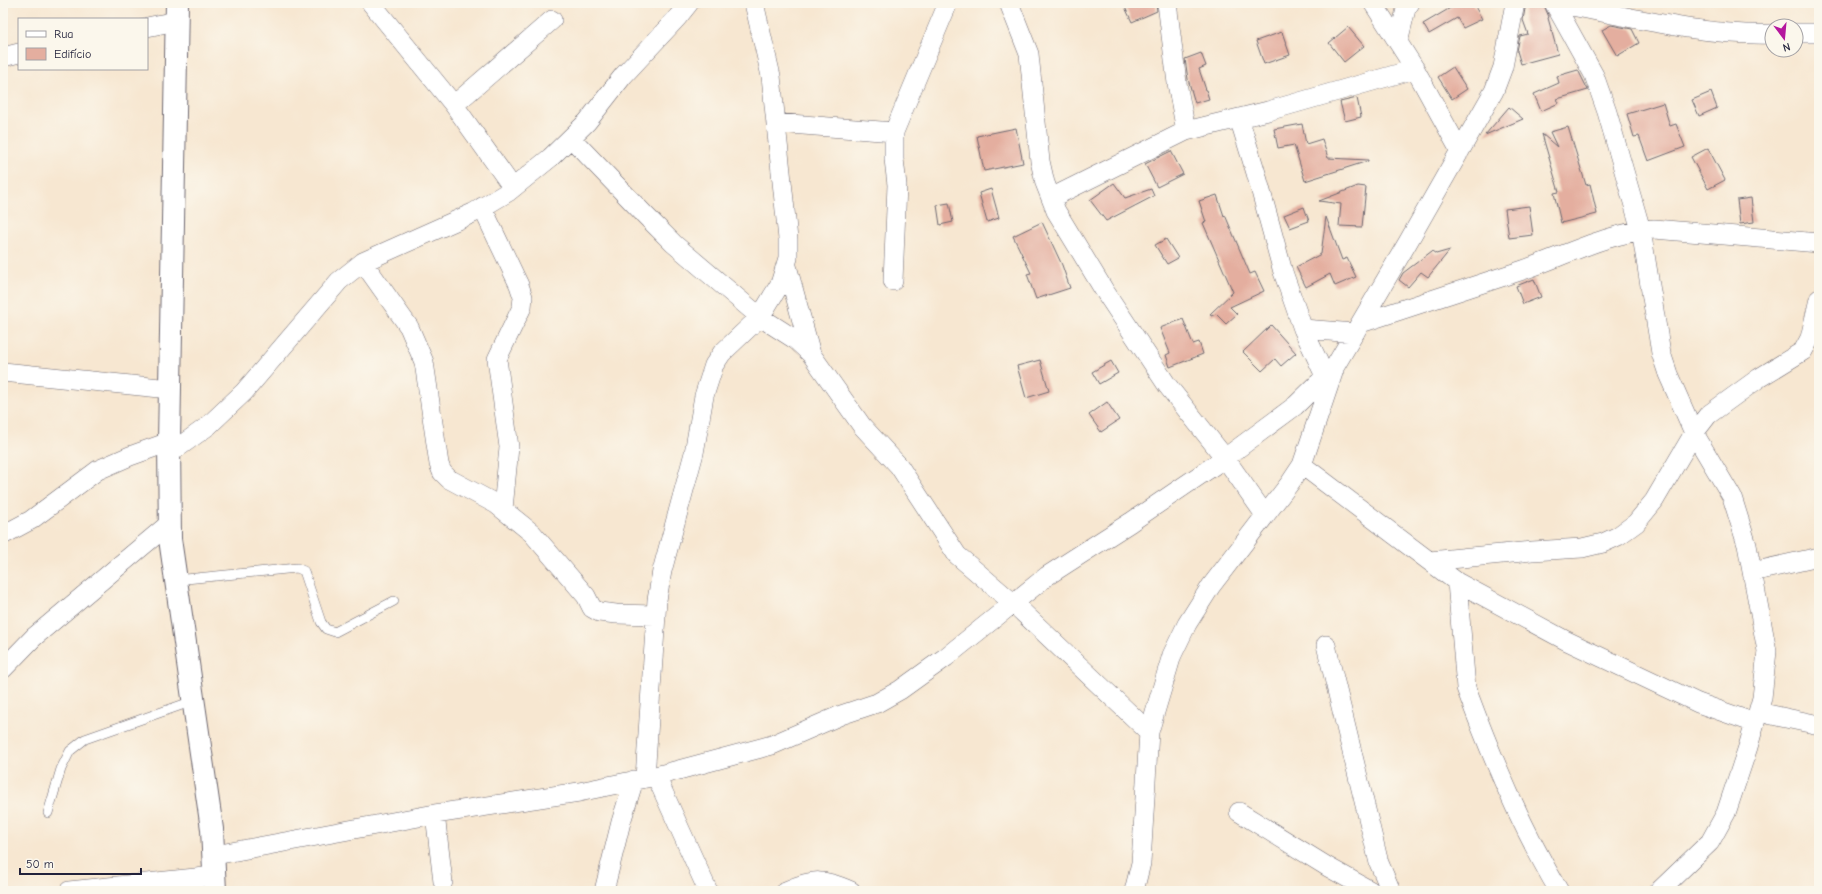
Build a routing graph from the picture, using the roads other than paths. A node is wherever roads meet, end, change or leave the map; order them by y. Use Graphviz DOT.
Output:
graph roads {
  1 [pos="370,3"];
  2 [pos="689,3"];
  3 [pos="754,3"];
  4 [pos="948,3"];
  5 [pos="1009,3"];
  6 [pos="1166,3"];
  7 [pos="1373,3"];
  8 [pos="1410,3"];
  9 [pos="1515,3"];
  10 [pos="1555,3"];
  11 [pos="176,12"];
  12 [pos="552,20"];
  13 [pos="148,26"];
  14 [pos="1804,33"];
  15 [pos="1819,33"];
  16 [pos="1764,34"];
  17 [pos="1398,42"];
  18 [pos="18,53"];
  19 [pos="3,57"];
  20 [pos="1415,69"];
  21 [pos="454,105"];
  22 [pos="1239,118"];
  23 [pos="777,123"];
  24 [pos="1186,131"];
  25 [pos="894,132"];
  26 [pos="571,138"];
  27 [pos="1460,150"];
  28 [pos="513,188"];
  29 [pos="1051,198"];
  30 [pos="482,207"];
  31 [pos="1641,230"];
  32 [pos="1819,243"];
  33 [pos="363,262"];
  34 [pos="787,266"];
  35 [pos="893,281"];
  36 [pos="1819,299"];
  37 [pos="760,317"];
  38 [pos="1358,328"];
  39 [pos="1303,330"];
  40 [pos="811,354"];
  41 [pos="3,372"];
  42 [pos="1329,372"];
  43 [pos="170,389"];
  44 [pos="1694,433"];
  45 [pos="169,448"];
  46 [pos="1225,458"];
  47 [pos="1302,465"];
  48 [pos="503,509"];
  49 [pos="1265,515"];
  50 [pos="170,523"];
  51 [pos="3,535"];
  52 [pos="1819,557"];
  53 [pos="1430,561"];
  54 [pos="1752,572"];
  55 [pos="176,580"];
  56 [pos="1457,582"];
  57 [pos="394,601"];
  58 [pos="1013,603"];
  59 [pos="655,615"];
  60 [pos="1326,645"];
  61 [pos="3,669"];
  62 [pos="193,701"];
  63 [pos="1757,717"];
  64 [pos="1814,721"];
  65 [pos="1149,732"];
  66 [pos="645,778"];
  67 [pos="1239,812"];
  68 [pos="48,813"];
  69 [pos="435,814"];
  70 [pos="215,874"];
  71 [pos="443,882"];
  72 [pos="69,891"];
  73 [pos="604,891"];
  74 [pos="708,891"];
  75 [pos="786,891"];
  76 [pos="851,891"];
  77 [pos="1134,891"];
  78 [pos="1371,891"];
  79 [pos="1391,891"];
  80 [pos="1559,891"];
  81 [pos="1659,891"];
  1 -- 21 [label="street"];
  2 -- 26 [label="street"];
  3 -- 23 [label="street"];
  4 -- 25 [label="street"];
  5 -- 29 [label="street"];
  6 -- 24 [label="street"];
  7 -- 17 [label="street"];
  8 -- 17 [label="street"];
  9 -- 27 [label="street"];
  10 -- 16 [label="street"];
  10 -- 31 [label="street"];
  11 -- 13 [label="street"];
  11 -- 43 [label="street"];
  12 -- 21 [label="street"];
  14 -- 15 [label="street"];
  17 -- 20 [label="street"];
  18 -- 19 [label="street"];
  20 -- 22 [label="street"];
  20 -- 27 [label="street"];
  21 -- 28 [label="street"];
  22 -- 24 [label="street"];
  22 -- 39 [label="street"];
  23 -- 25 [label="street"];
  23 -- 34 [label="street"];
  24 -- 29 [label="street"];
  25 -- 35 [label="street"];
  26 -- 28 [label="street"];
  26 -- 37 [label="street"];
  27 -- 38 [label="street"];
  28 -- 30 [label="street"];
  29 -- 46 [label="street"];
  30 -- 33 [label="street"];
  30 -- 48 [label="street"];
  31 -- 32 [label="street"];
  31 -- 38 [label="street"];
  31 -- 44 [label="street"];
  33 -- 45 [label="street"];
  33 -- 48 [label="street"];
  34 -- 37 [label="street"];
  34 -- 40 [label="street"];
  36 -- 44 [label="street"];
  37 -- 40 [label="street"];
  37 -- 59 [label="street"];
  38 -- 39 [label="street"];
  38 -- 42 [label="street"];
  39 -- 42 [label="street"];
  40 -- 58 [label="street"];
  41 -- 43 [label="street"];
  42 -- 46 [label="street"];
  42 -- 47 [label="street"];
  43 -- 45 [label="street"];
  44 -- 53 [label="street"];
  44 -- 54 [label="street"];
  45 -- 50 [label="street"];
  45 -- 51 [label="street"];
  46 -- 49 [label="street"];
  46 -- 58 [label="street"];
  47 -- 49 [label="street"];
  47 -- 53 [label="street"];
  48 -- 59 [label="street"];
  49 -- 65 [label="street"];
  50 -- 55 [label="street"];
  50 -- 61 [label="street"];
  52 -- 54 [label="street"];
  53 -- 56 [label="street"];
  54 -- 63 [label="street"];
  55 -- 57 [label="lane"];
  55 -- 62 [label="street"];
  56 -- 63 [label="street"];
  56 -- 80 [label="street"];
  58 -- 65 [label="street"];
  58 -- 66 [label="street"];
  59 -- 66 [label="street"];
  60 -- 79 [label="street"];
  62 -- 68 [label="lane"];
  62 -- 70 [label="street"];
  63 -- 64 [label="street"];
  63 -- 81 [label="street"];
  65 -- 77 [label="street"];
  66 -- 69 [label="street"];
  66 -- 73 [label="street"];
  66 -- 74 [label="street"];
  67 -- 78 [label="street"];
  69 -- 70 [label="street"];
  69 -- 71 [label="street"];
  70 -- 72 [label="street"];
  75 -- 76 [label="street"];
}
